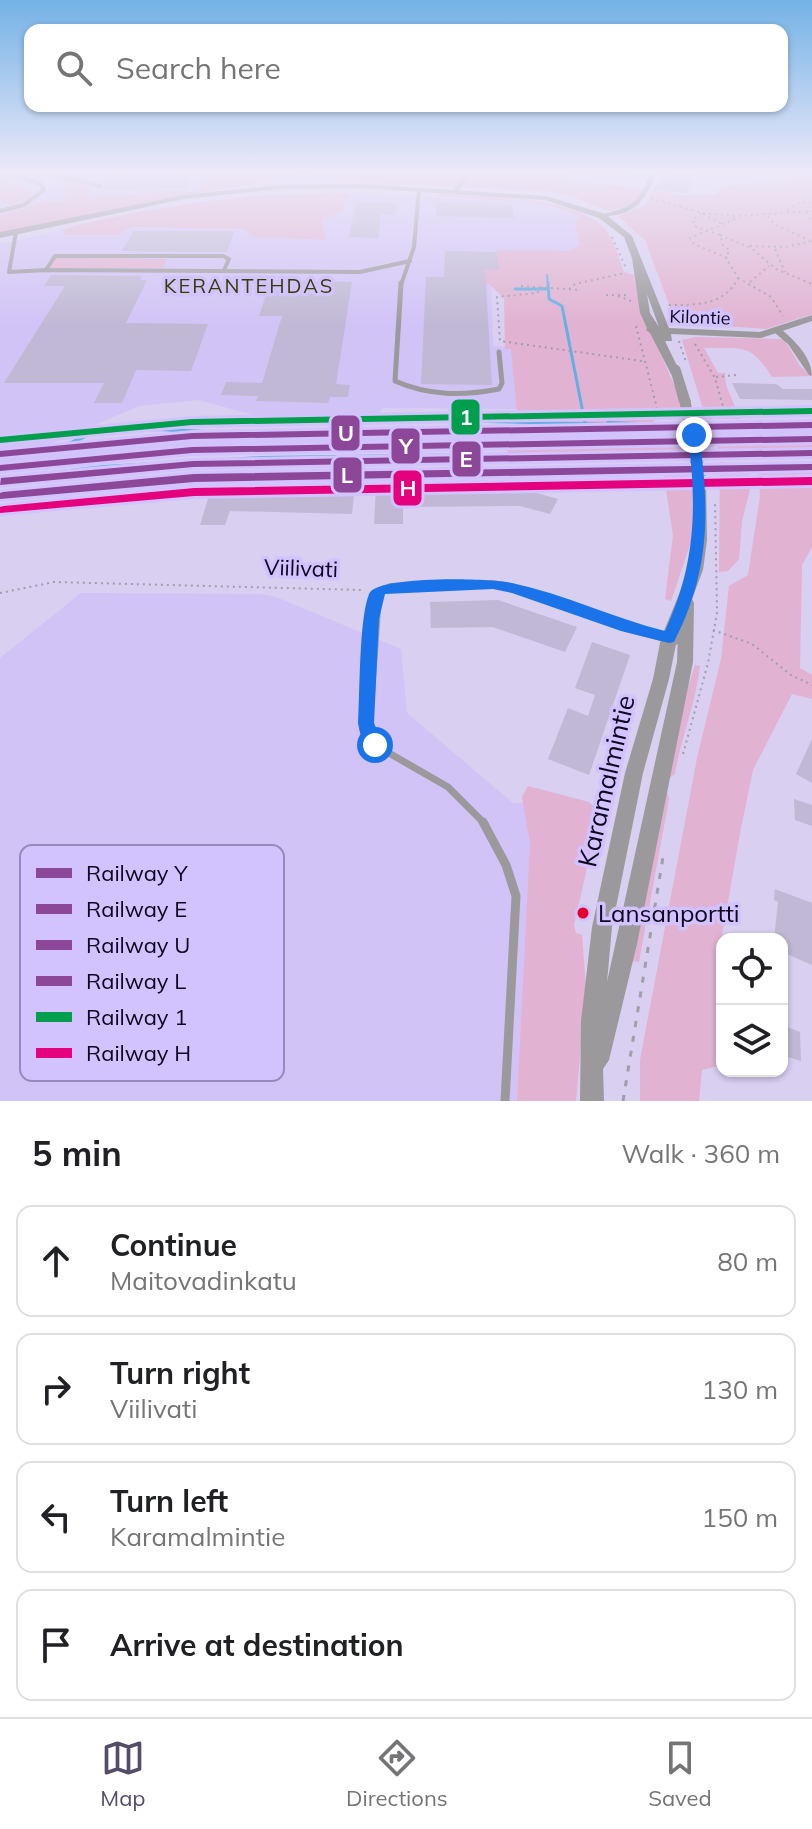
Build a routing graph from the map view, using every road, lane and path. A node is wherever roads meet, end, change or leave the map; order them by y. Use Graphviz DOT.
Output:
graph roads {
  1 [pos="57,223"];
  2 [pos="415,223"];
  3 [pos="612,223"];
  4 [pos="694,223"];
  5 [pos="721,223"];
  6 [pos="727,223"];
  7 [pos="774,223"];
  8 [pos="724,225"];
  9 [pos="708,230"];
  10 [pos="16,232"];
  11 [pos="610,232"];
  12 [pos="0,235"];
  13 [pos="720,235"];
  14 [pos="735,241"];
  15 [pos="812,241"];
  16 [pos="748,246"];
  17 [pos="775,248"];
  18 [pos="730,251"];
  19 [pos="173,256"];
  20 [pos="636,258"];
  21 [pos="727,258"];
  22 [pos="410,261"];
  23 [pos="770,265"];
  24 [pos="46,270"];
  25 [pos="166,270"];
  26 [pos="221,271"];
  27 [pos="785,272"];
  28 [pos="738,278"];
  29 [pos="749,283"];
  30 [pos="812,284"];
  31 [pos="521,286"];
  32 [pos="543,287"];
  33 [pos="569,289"];
  34 [pos="579,290"];
  35 [pos="606,295"];
  36 [pos="640,296"];
  37 [pos="666,305"];
  38 [pos="687,305"];
  39 [pos="638,315"];
  40 [pos="812,318"];
  41 [pos="790,327"];
  42 [pos="651,330"];
  43 [pos="664,330"];
  44 [pos="778,331"];
  45 [pos="689,334"];
  46 [pos="499,352"];
  47 [pos="644,361"];
  48 [pos="812,373"];
  49 [pos="676,374"];
  50 [pos="736,375"];
  51 [pos="715,378"];
  52 [pos="684,417"];
  53 [pos="697,417"];
  54 [pos="714,492"];
  55 [pos="0,593"];
  56 [pos="376,593"];
  57 [pos="713,630"];
  58 [pos="678,640"];
  59 [pos="812,685"];
  60 [pos="366,723"];
  61 [pos="681,762"];
  62 [pos="664,851"];
  63 [pos="592,1090"];
  64 [pos="505,1101"];
  65 [pos="623,1101"];
  1 -- 10 [label="street"];
  2 -- 22 [label="lane"];
  3 -- 20 [label="street"];
  4 -- 9 [label="path"];
  5 -- 8 [label="path"];
  6 -- 8 [label="path"];
  7 -- 15 [label="path"];
  8 -- 9 [label="path"];
  9 -- 13 [label="path"];
  9 -- 21 [label="path"];
  10 -- 12 [label="street"];
  10 -- 24 [label="lane"];
  11 -- 33 [label="path"];
  13 -- 14 [label="path"];
  13 -- 18 [label="path"];
  14 -- 16 [label="path"];
  14 -- 18 [label="path"];
  15 -- 17 [label="path"];
  16 -- 17 [label="path"];
  16 -- 23 [label="path"];
  17 -- 27 [label="path"];
  18 -- 21 [label="path"];
  19 -- 24 [label="lane"];
  19 -- 25 [label="lane"];
  19 -- 26 [label="lane"];
  20 -- 36 [label="street"];
  20 -- 43 [label="street"];
  21 -- 28 [label="path"];
  22 -- 26 [label="lane"];
  22 -- 46 [label="lane"];
  23 -- 27 [label="path"];
  23 -- 29 [label="path"];
  24 -- 25 [label="lane"];
  25 -- 26 [label="lane"];
  27 -- 30 [label="path"];
  28 -- 29 [label="path"];
  28 -- 38 [label="path"];
  29 -- 41 [label="path"];
  31 -- 32 [label="path"];
  32 -- 33 [label="path"];
  32 -- 47 [label="path"];
  33 -- 34 [label="path"];
  35 -- 36 [label="path"];
  36 -- 42 [label="street"];
  37 -- 38 [label="path"];
  38 -- 45 [label="path"];
  39 -- 47 [label="path"];
  40 -- 41 [label="street, Kilontie"];
  41 -- 44 [label="street, Kilontie"];
  42 -- 43 [label="street, Kilontie"];
  42 -- 49 [label="street"];
  43 -- 44 [label="street, Kilontie"];
  43 -- 45 [label="street, Kilontie"];
  43 -- 49 [label="street"];
  44 -- 45 [label="street, Kilontie"];
  44 -- 48 [label="street"];
  45 -- 51 [label="path"];
  47 -- 52 [label="path"];
  49 -- 58 [label="street, bridge"];
  50 -- 51 [label="path"];
  51 -- 53 [label="path"];
  54 -- 57 [label="path"];
  55 -- 56 [label="path, Viilivati"];
  56 -- 58 [label="street"];
  56 -- 60 [label="street"];
  57 -- 59 [label="path"];
  57 -- 61 [label="path"];
  58 -- 63 [label="street"];
  60 -- 64 [label="lane"];
  62 -- 65 [label="path"];
}
